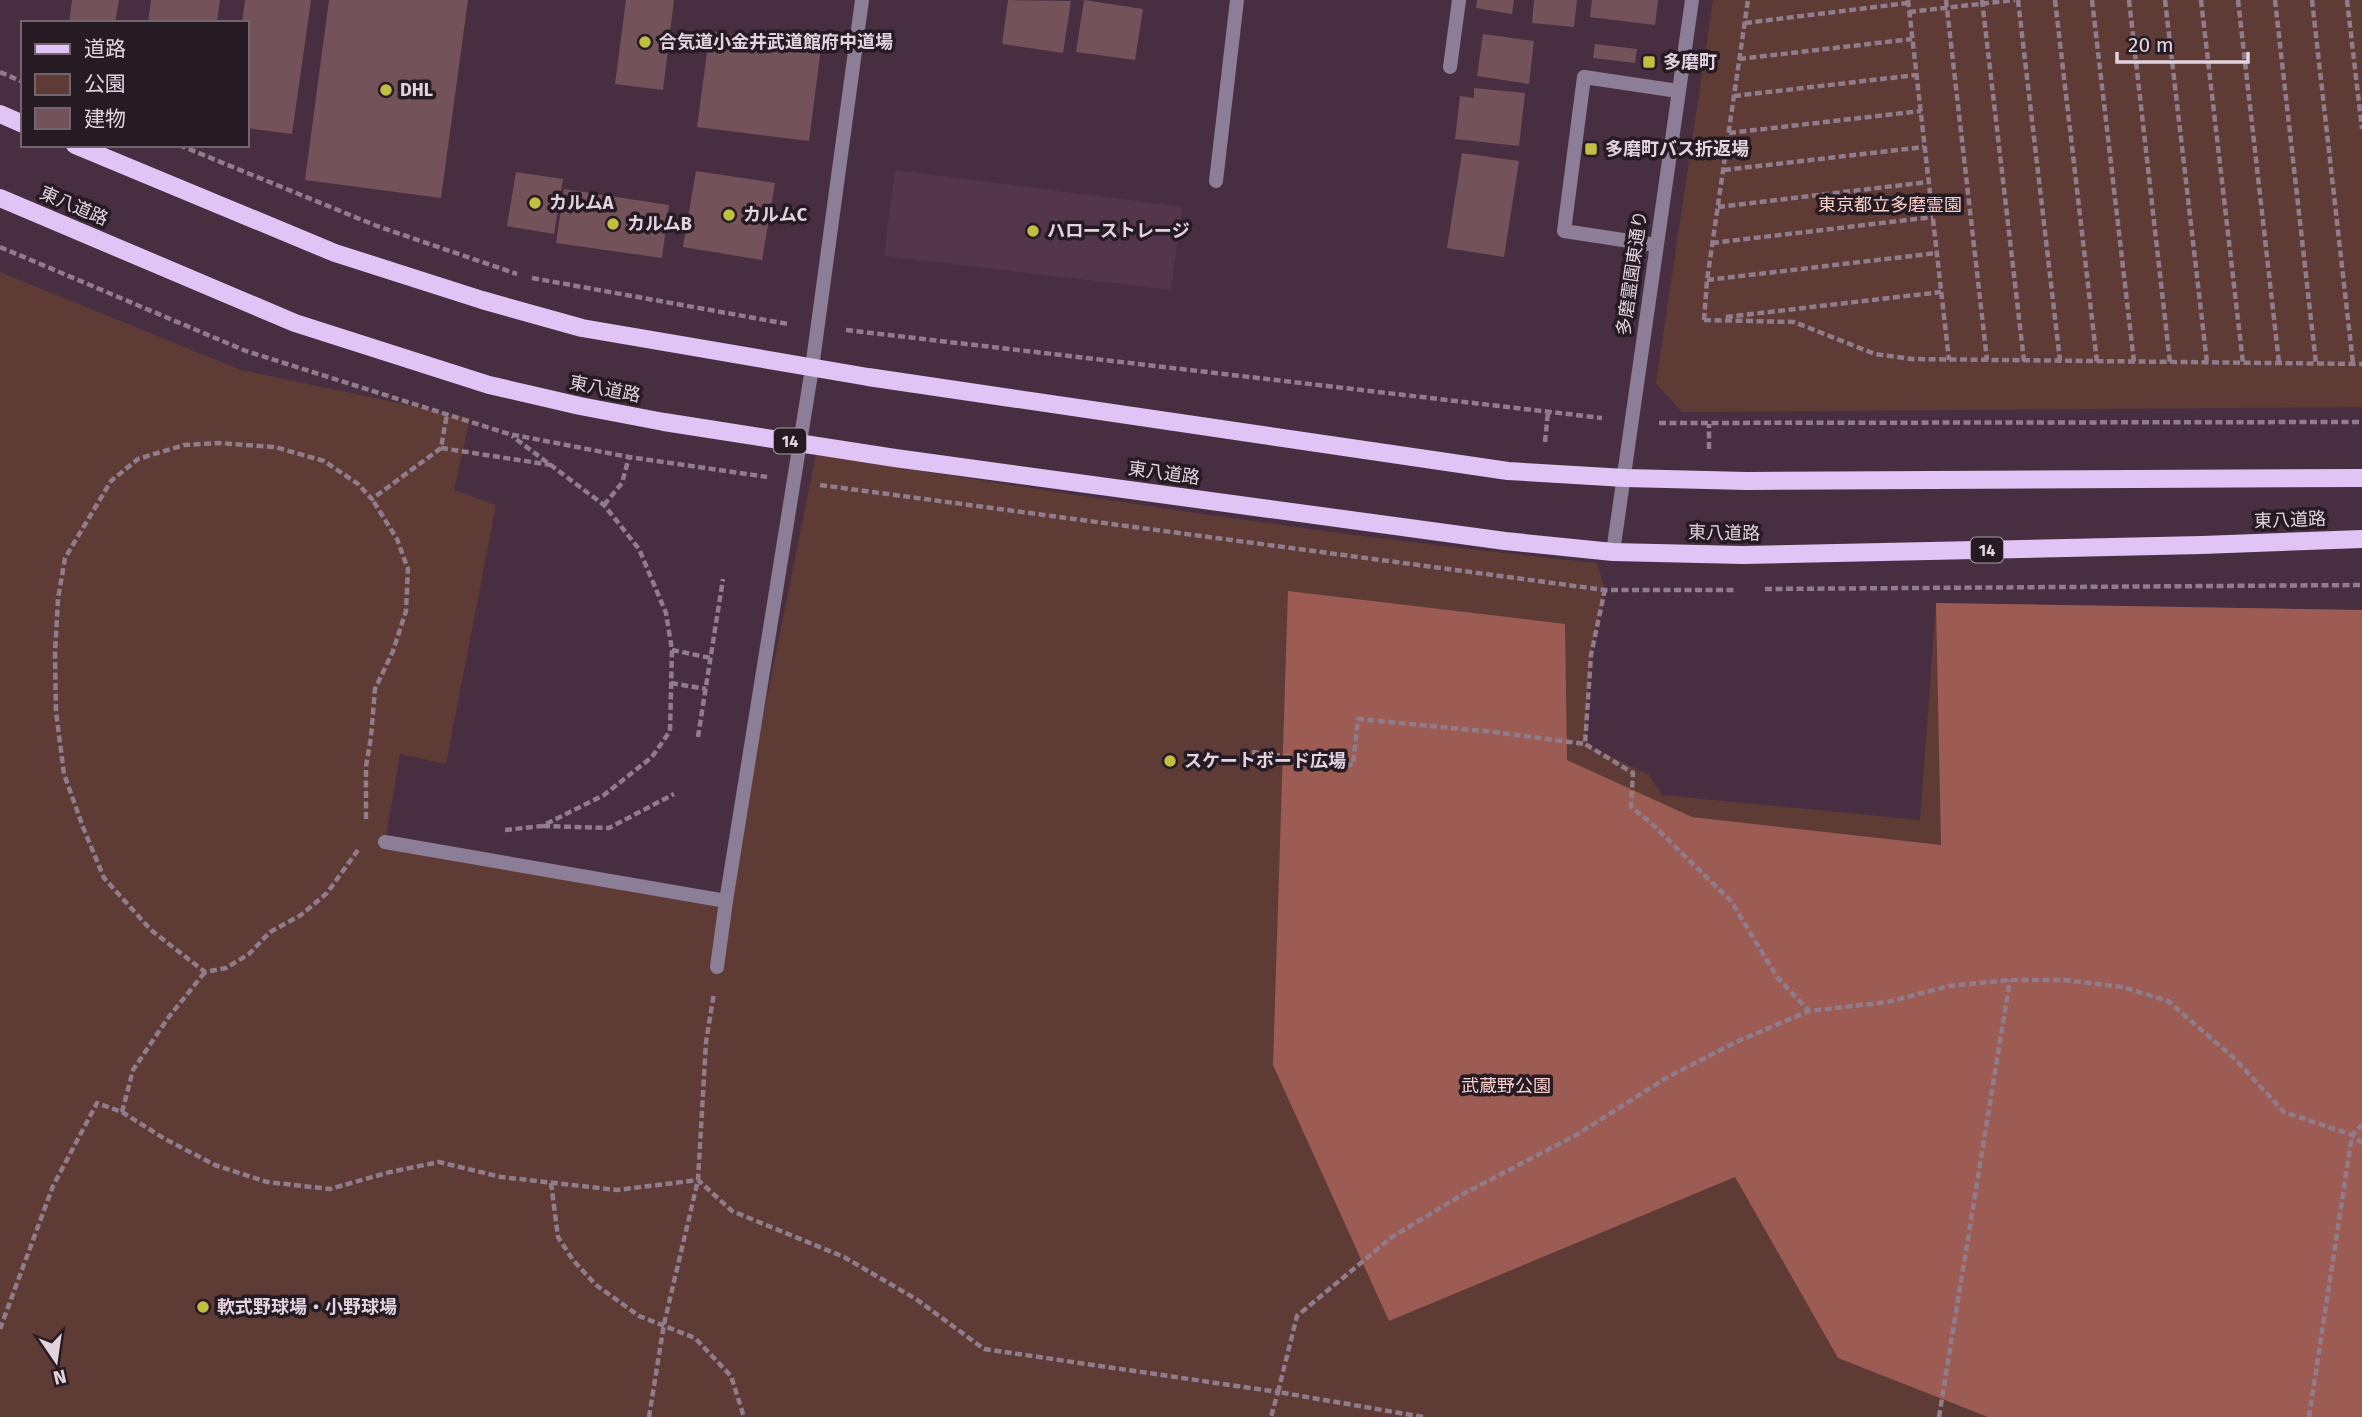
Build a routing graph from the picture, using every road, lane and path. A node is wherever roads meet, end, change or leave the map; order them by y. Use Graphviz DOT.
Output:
graph roads {
  1 [pos="862,0"];
  2 [pos="1237,0"];
  3 [pos="1459,0"];
  4 [pos="1692,0"];
  5 [pos="1748,0"];
  6 [pos="1946,0"];
  7 [pos="2016,0"];
  8 [pos="2055,0"];
  9 [pos="2092,0"];
  10 [pos="2129,0"];
  11 [pos="2165,0"];
  12 [pos="2201,0"];
  13 [pos="2238,0"];
  14 [pos="2275,0"];
  15 [pos="2312,0"];
  16 [pos="2347,0"];
  17 [pos="1908,1"];
  18 [pos="1982,2"];
  19 [pos="1946,8"];
  20 [pos="1909,12"];
  21 [pos="1745,23"];
  22 [pos="1912,39"];
  23 [pos="1739,60"];
  24 [pos="1450,67"];
  25 [pos="0,72"];
  26 [pos="1916,75"];
  27 [pos="21,81"];
  28 [pos="1678,92"];
  29 [pos="1734,96"];
  30 [pos="1920,111"];
  31 [pos="0,114"];
  32 [pos="21,123"];
  33 [pos="2362,129"];
  34 [pos="1729,133"];
  35 [pos="80,147"];
  36 [pos="184,147"];
  37 [pos="1924,147"];
  38 [pos="1723,170"];
  39 [pos="1216,181"];
  40 [pos="1928,182"];
  41 [pos="0,198"];
  42 [pos="1718,206"];
  43 [pos="1933,217"];
  44 [pos="1713,243"];
  45 [pos="1656,245"];
  46 [pos="0,247"];
  47 [pos="1937,253"];
  48 [pos="1707,281"];
  49 [pos="1941,292"];
  50 [pos="1704,320"];
  51 [pos="787,324"];
  52 [pos="846,330"];
  53 [pos="246,351"];
  54 [pos="1949,360"];
  55 [pos="1987,360"];
  56 [pos="2024,360"];
  57 [pos="2060,361"];
  58 [pos="2097,362"];
  59 [pos="2134,362"];
  60 [pos="2170,362"];
  61 [pos="2207,363"];
  62 [pos="2243,363"];
  63 [pos="2279,363"];
  64 [pos="2316,364"];
  65 [pos="2353,364"];
  66 [pos="2362,364"];
  67 [pos="813,368"];
  68 [pos="447,414"];
  69 [pos="1603,418"];
  70 [pos="2362,422"];
  71 [pos="1673,425"];
  72 [pos="509,434"];
  73 [pos="799,442"];
  74 [pos="441,448"];
  75 [pos="629,457"];
  76 [pos="552,465"];
  77 [pos="1625,478"];
  78 [pos="2362,478"];
  79 [pos="372,499"];
  80 [pos="604,505"];
  81 [pos="2362,539"];
  82 [pos="1613,552"];
  83 [pos="723,579"];
  84 [pos="672,650"];
  85 [pos="711,658"];
  86 [pos="671,683"];
  87 [pos="706,689"];
  88 [pos="698,737"];
  89 [pos="1585,744"];
  90 [pos="1252,752"];
  91 [pos="674,793"];
  92 [pos="542,826"];
  93 [pos="365,829"];
  94 [pos="500,831"];
  95 [pos="385,842"];
  96 [pos="360,846"];
  97 [pos="726,901"];
  98 [pos="717,967"];
  99 [pos="205,972"];
  100 [pos="2010,980"];
  101 [pos="1809,1011"];
  102 [pos="122,1112"];
  103 [pos="2362,1125"];
  104 [pos="2352,1135"];
  105 [pos="2362,1143"];
  106 [pos="698,1180"];
  107 [pos="551,1183"];
  108 [pos="664,1324"];
  109 [pos="0,1329"];
  110 [pos="1278,1392"];
  111 [pos="649,1417"];
  112 [pos="744,1417"];
  113 [pos="1271,1417"];
  114 [pos="1423,1417"];
  115 [pos="1939,1417"];
  116 [pos="2309,1417"];
  1 -- 67 [label="street"];
  2 -- 39 [label="street"];
  3 -- 24 [label="street"];
  4 -- 28 [label="street, 多磨霊園東通り"];
  5 -- 21 [label="path"];
  6 -- 19 [label="path"];
  7 -- 18 [label="path"];
  7 -- 57 [label="path"];
  8 -- 58 [label="path"];
  9 -- 59 [label="path"];
  10 -- 60 [label="path"];
  11 -- 61 [label="path"];
  12 -- 62 [label="path"];
  13 -- 63 [label="path"];
  14 -- 64 [label="path"];
  15 -- 65 [label="path"];
  16 -- 33 [label="path"];
  17 -- 20 [label="path"];
  17 -- 21 [label="path"];
  18 -- 19 [label="path"];
  18 -- 56 [label="path"];
  19 -- 20 [label="path"];
  19 -- 55 [label="path"];
  20 -- 22 [label="path"];
  21 -- 23 [label="path"];
  22 -- 23 [label="path"];
  22 -- 26 [label="path"];
  23 -- 29 [label="path"];
  25 -- 27 [label="path"];
  26 -- 29 [label="path"];
  26 -- 30 [label="path"];
  28 -- 45 [label="street, 多磨霊園東通り"];
  28 -- 45 [label="street"];
  29 -- 34 [label="path"];
  30 -- 34 [label="path"];
  30 -- 37 [label="path"];
  31 -- 32 [label="main road"];
  34 -- 38 [label="path"];
  35 -- 67 [label="main road"];
  36 -- 51 [label="path"];
  37 -- 38 [label="path"];
  37 -- 40 [label="path"];
  38 -- 42 [label="path"];
  40 -- 42 [label="path"];
  40 -- 43 [label="path"];
  41 -- 73 [label="main road, 東八道路 / 14"];
  42 -- 44 [label="path"];
  43 -- 44 [label="path"];
  43 -- 47 [label="path"];
  44 -- 48 [label="path"];
  45 -- 77 [label="street, 多磨霊園東通り"];
  46 -- 53 [label="path"];
  47 -- 48 [label="path"];
  47 -- 49 [label="path"];
  48 -- 50 [label="path"];
  49 -- 50 [label="path"];
  49 -- 54 [label="path"];
  50 -- 54 [label="path"];
  52 -- 69 [label="path"];
  54 -- 55 [label="path"];
  55 -- 56 [label="path"];
  56 -- 57 [label="path"];
  57 -- 58 [label="path"];
  58 -- 59 [label="path"];
  59 -- 60 [label="path"];
  60 -- 61 [label="path"];
  61 -- 62 [label="path"];
  62 -- 63 [label="path"];
  63 -- 64 [label="path"];
  64 -- 65 [label="path"];
  65 -- 66 [label="path"];
  67 -- 73 [label="street"];
  67 -- 77 [label="main road"];
  68 -- 74 [label="path"];
  70 -- 71 [label="path"];
  72 -- 76 [label="path"];
  73 -- 82 [label="main road, 東八道路 / 14"];
  73 -- 97 [label="street"];
  74 -- 76 [label="path"];
  74 -- 79 [label="path"];
  75 -- 80 [label="path"];
  76 -- 80 [label="path"];
  77 -- 78 [label="main road"];
  77 -- 82 [label="street, 多磨霊園東通り"];
  79 -- 93 [label="path"];
  79 -- 99 [label="path"];
  80 -- 84 [label="path"];
  81 -- 82 [label="main road, 東八道路 / 14"];
  82 -- 89 [label="path"];
  83 -- 85 [label="path"];
  84 -- 85 [label="path"];
  84 -- 86 [label="path"];
  85 -- 87 [label="path"];
  86 -- 87 [label="path"];
  86 -- 92 [label="path"];
  87 -- 88 [label="path"];
  89 -- 90 [label="path"];
  89 -- 101 [label="path"];
  91 -- 92 [label="path"];
  92 -- 94 [label="path"];
  95 -- 97 [label="street"];
  96 -- 99 [label="path"];
  97 -- 98 [label="street"];
  98 -- 106 [label="path"];
  99 -- 102 [label="path"];
  100 -- 101 [label="path"];
  100 -- 104 [label="path"];
  100 -- 115 [label="path"];
  101 -- 110 [label="path"];
  102 -- 107 [label="path"];
  102 -- 109 [label="path"];
  103 -- 104 [label="path"];
  104 -- 105 [label="path"];
  104 -- 116 [label="path"];
  106 -- 107 [label="path"];
  106 -- 108 [label="path"];
  106 -- 110 [label="path"];
  107 -- 108 [label="path"];
  108 -- 111 [label="path"];
  108 -- 112 [label="path"];
  110 -- 113 [label="path"];
  110 -- 114 [label="path"];
}
